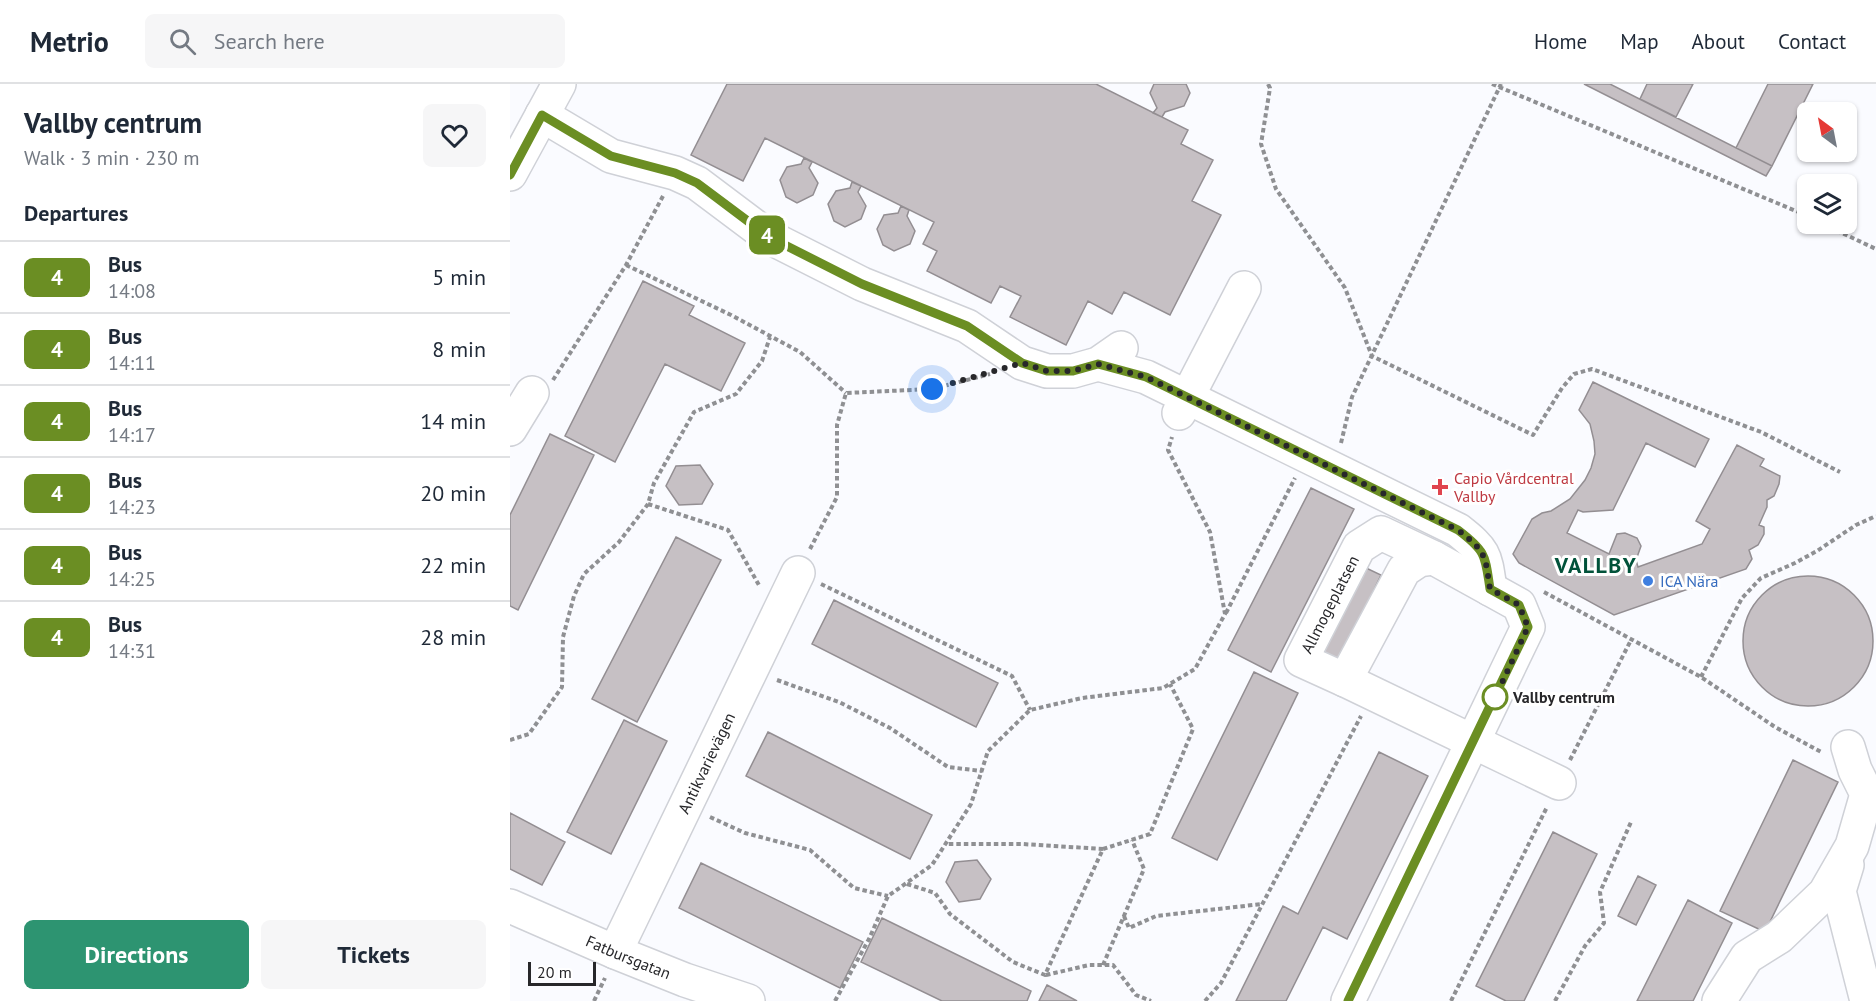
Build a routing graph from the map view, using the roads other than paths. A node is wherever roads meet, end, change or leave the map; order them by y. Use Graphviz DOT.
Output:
graph roads {
  1 [pos="559,84"];
  2 [pos="542,115"];
  3 [pos="510,174"];
  4 [pos="1244,288"];
  5 [pos="532,393"];
  6 [pos="1183,405"];
  7 [pos="510,429"];
  8 [pos="1434,558"];
  9 [pos="798,573"];
  10 [pos="1490,589"];
  11 [pos="1359,687"];
  12 [pos="1473,743"];
  13 [pos="1851,759"];
  14 [pos="1559,783"];
  15 [pos="1852,846"];
  16 [pos="510,906"];
  17 [pos="615,952"];
  18 [pos="748,1001"];
  19 [pos="1348,1001"];
  20 [pos="1719,1001"];
  21 [pos="1867,1001"];
  1 -- 2 [label="street"];
  2 -- 3 [label="street"];
  2 -- 6 [label="street"];
  4 -- 6 [label="street"];
  5 -- 7 [label="street"];
  6 -- 10 [label="street"];
  8 -- 10 [label="street, Allmogeplatsen"];
  8 -- 11 [label="street"];
  8 -- 11 [label="street, Allmogeplatsen"];
  9 -- 17 [label="street, Antikvarievägen"];
  10 -- 12 [label="street, Allmogeplatsen"];
  11 -- 12 [label="street, Allmogeplatsen"];
  12 -- 14 [label="street, Allmogeplatsen"];
  12 -- 19 [label="street"];
  13 -- 15 [label="street"];
  15 -- 20 [label="street"];
  15 -- 21 [label="street"];
  16 -- 17 [label="street, Fatbursgatan"];
  17 -- 18 [label="street, Fatbursgatan"];
}
